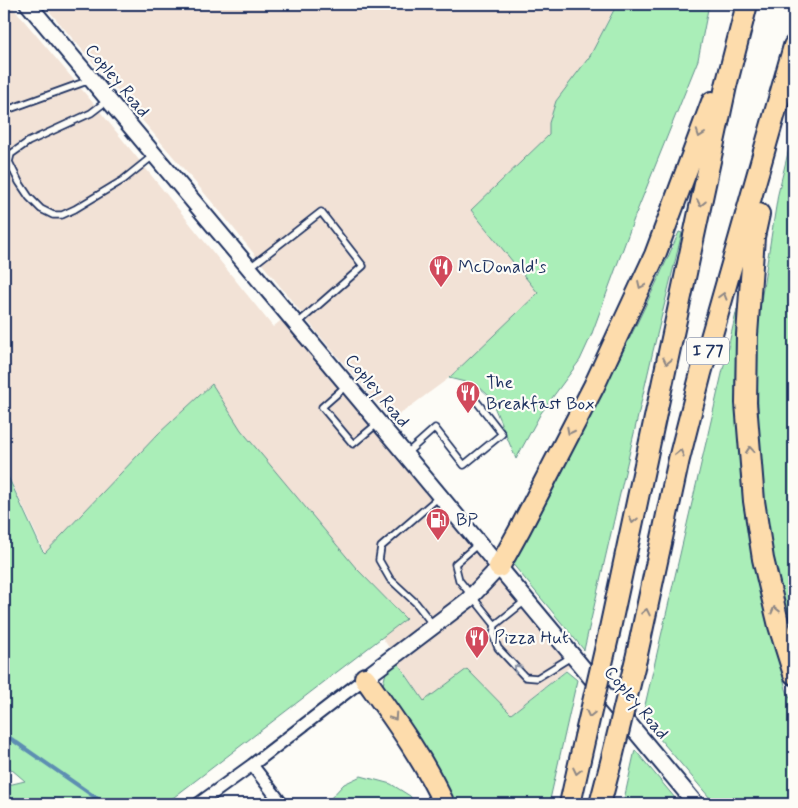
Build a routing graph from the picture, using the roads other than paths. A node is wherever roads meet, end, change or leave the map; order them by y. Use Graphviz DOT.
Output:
graph roads {
  1 [pos="28,4"];
  2 [pos="744,13"];
  3 [pos="794,46"];
  4 [pos="794,59"];
  5 [pos="92,80"];
  6 [pos="108,100"];
  7 [pos="4,111"];
  8 [pos="154,155"];
  9 [pos="249,268"];
  10 [pos="296,324"];
  11 [pos="347,386"];
  12 [pos="474,398"];
  13 [pos="378,423"];
  14 [pos="405,454"];
  15 [pos="440,496"];
  16 [pos="479,543"];
  17 [pos="499,567"];
  18 [pos="471,597"];
  19 [pos="527,600"];
  20 [pos="495,624"];
  21 [pos="434,626"];
  22 [pos="573,656"];
  23 [pos="794,674"];
  24 [pos="365,678"];
  25 [pos="252,765"];
  26 [pos="198,804"];
  27 [pos="282,804"];
  28 [pos="444,804"];
  29 [pos="570,804"];
  30 [pos="600,804"];
  31 [pos="696,804"];
  1 -- 5 [label="main road, Copley Road"];
  2 -- 17 [label="highway, one-way"];
  2 -- 29 [label="highway, I 77, one-way, bridge"];
  30 -- 3 [label="highway, I 77, one-way, bridge"];
  23 -- 4 [label="highway, one-way"];
  5 -- 6 [label="main road, Copley Road"];
  5 -- 7 [label="lane"];
  6 -- 8 [label="main road, Copley Road"];
  6 -- 8 [label="lane"];
  8 -- 9 [label="main road, Copley Road"];
  9 -- 10 [label="main road, Copley Road"];
  9 -- 10 [label="lane"];
  10 -- 11 [label="main road, Copley Road"];
  11 -- 13 [label="main road, Copley Road"];
  11 -- 13 [label="lane"];
  12 -- 14 [label="lane"];
  13 -- 14 [label="main road, Copley Road"];
  14 -- 15 [label="main road, Copley Road"];
  15 -- 16 [label="main road, Copley Road"];
  15 -- 21 [label="lane"];
  16 -- 17 [label="main road, Copley Road"];
  16 -- 18 [label="lane"];
  17 -- 18 [label="main road"];
  17 -- 19 [label="main road, Copley Road"];
  18 -- 20 [label="lane"];
  18 -- 21 [label="main road"];
  19 -- 20 [label="lane"];
  19 -- 22 [label="main road, Copley Road"];
  22 -- 20 [label="lane, one-way"];
  21 -- 24 [label="main road"];
  22 -- 31 [label="main road, Copley Road"];
  24 -- 25 [label="street"];
  24 -- 28 [label="highway, one-way"];
  25 -- 26 [label="street"];
  25 -- 27 [label="street"];
}
